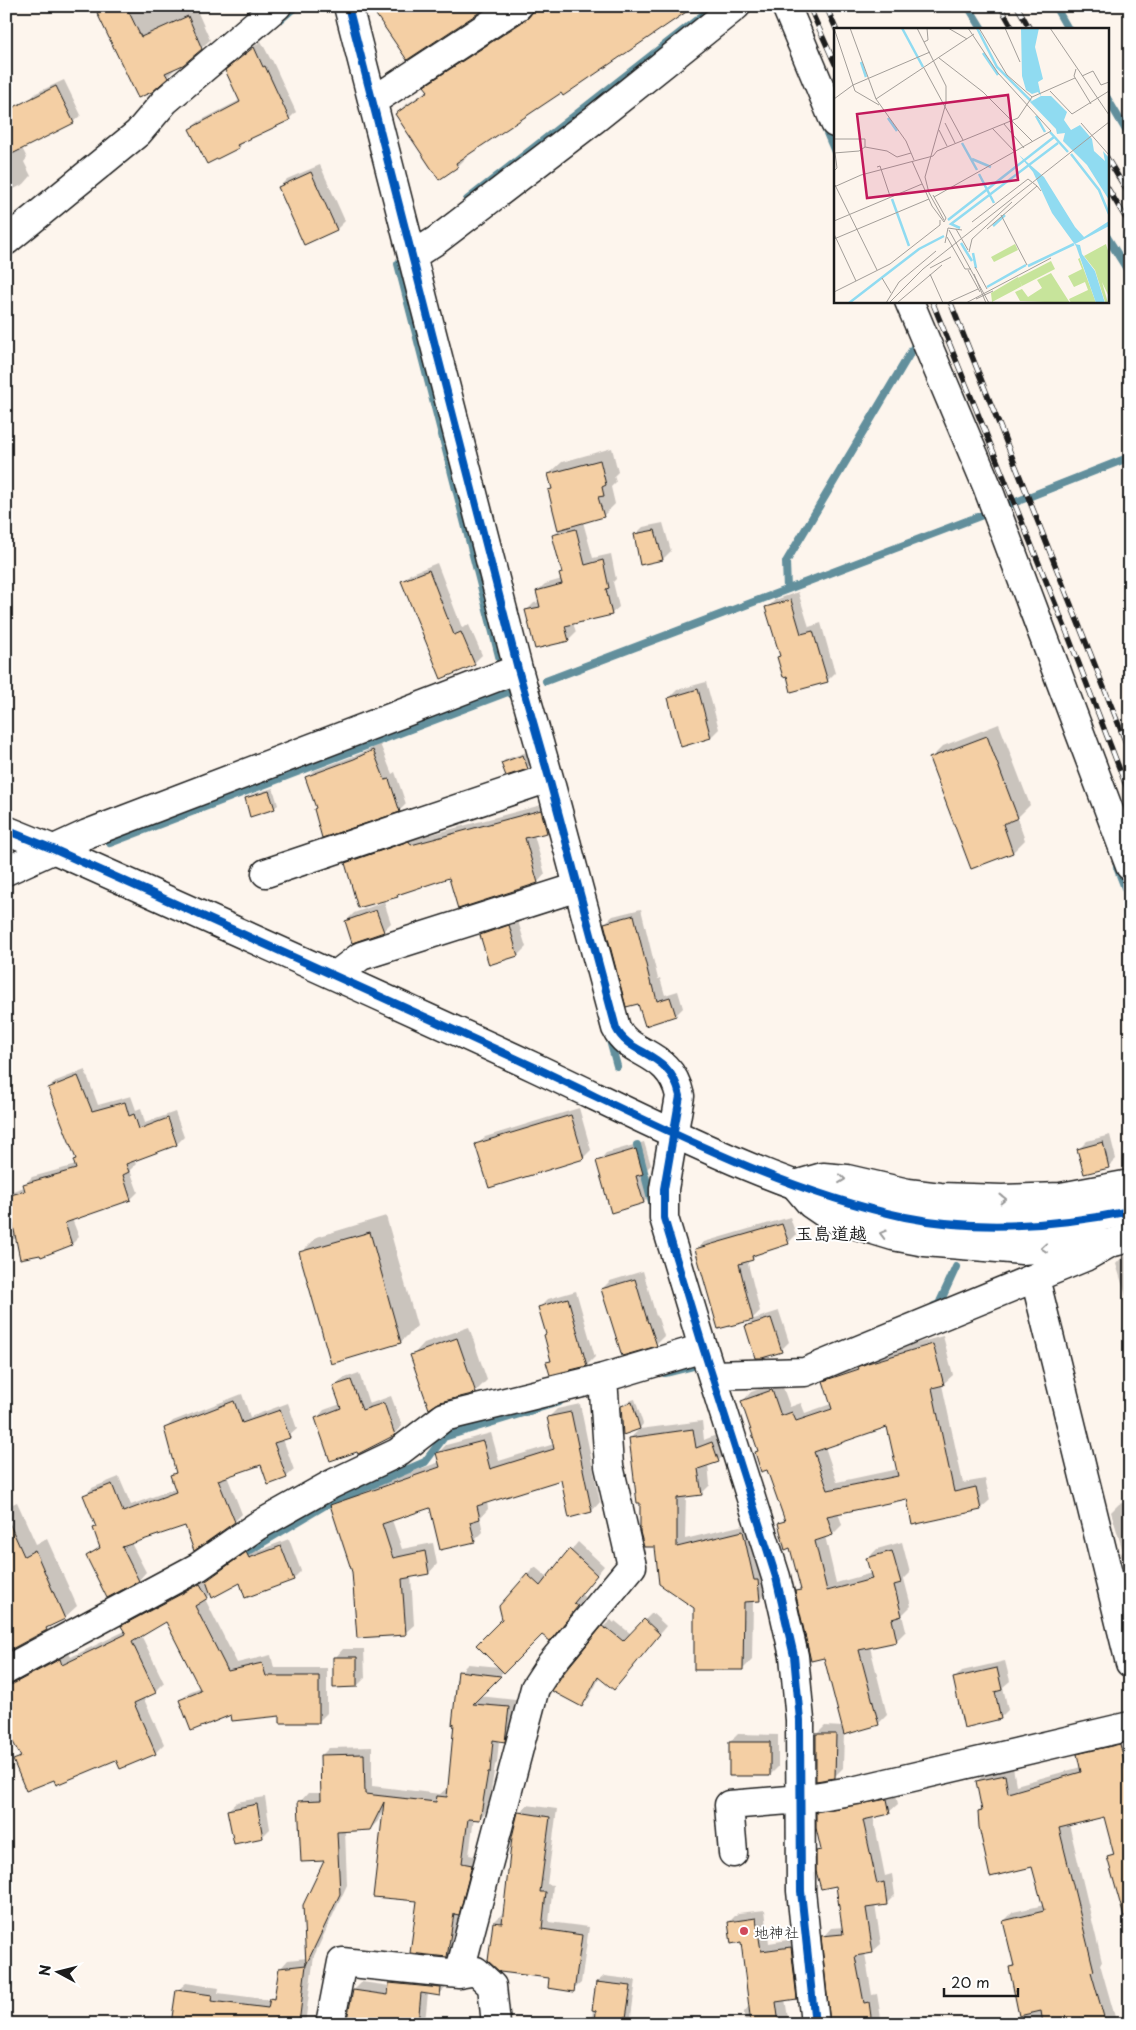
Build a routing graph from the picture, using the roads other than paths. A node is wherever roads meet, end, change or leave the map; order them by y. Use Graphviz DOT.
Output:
graph roads {
  1 [pos="277,6"];
  2 [pos="348,6"];
  3 [pos="518,6"];
  4 [pos="736,6"];
  5 [pos="786,6"];
  6 [pos="373,101"];
  7 [pos="834,121"];
  8 [pos="6,241"];
  9 [pos="412,256"];
  10 [pos="909,302"];
  11 [pos="508,673"];
  12 [pos="542,780"];
  13 [pos="6,830"];
  14 [pos="54,849"];
  15 [pos="1130,866"];
  16 [pos="6,870"];
  17 [pos="266,874"];
  18 [pos="571,889"];
  19 [pos="336,975"];
  20 [pos="674,1133"];
  21 [pos="1130,1184"];
  22 [pos="794,1186"];
  23 [pos="1130,1211"];
  24 [pos="1120,1240"];
  25 [pos="1035,1278"];
  26 [pos="703,1348"];
  27 [pos="713,1375"];
  28 [pos="603,1378"];
  29 [pos="1130,1663"];
  30 [pos="6,1670"];
  31 [pos="1130,1726"];
  32 [pos="801,1799"];
  33 [pos="733,1853"];
  34 [pos="459,1974"];
  35 [pos="330,2024"];
  36 [pos="496,2024"];
  37 [pos="815,2024"];
  1 -- 8 [label="street"];
  2 -- 6 [label="street"];
  3 -- 6 [label="street"];
  4 -- 9 [label="street"];
  5 -- 7 [label="street"];
  6 -- 9 [label="street"];
  9 -- 11 [label="street"];
  10 -- 15 [label="street"];
  11 -- 12 [label="street"];
  11 -- 14 [label="street"];
  12 -- 17 [label="street"];
  12 -- 18 [label="street"];
  13 -- 14 [label="street"];
  14 -- 16 [label="street"];
  14 -- 19 [label="street"];
  18 -- 19 [label="street"];
  18 -- 20 [label="street"];
  19 -- 20 [label="street"];
  20 -- 22 [label="street"];
  20 -- 26 [label="street"];
  22 -- 21 [label="street, one-way"];
  22 -- 23 [label="street"];
  24 -- 22 [label="street, one-way"];
  24 -- 25 [label="street"];
  25 -- 27 [label="street"];
  25 -- 29 [label="street"];
  26 -- 27 [label="street"];
  26 -- 28 [label="street"];
  27 -- 32 [label="street"];
  28 -- 30 [label="street"];
  28 -- 34 [label="street"];
  31 -- 32 [label="street"];
  32 -- 33 [label="street"];
  32 -- 37 [label="street"];
  34 -- 35 [label="street"];
  34 -- 36 [label="street"];
}
